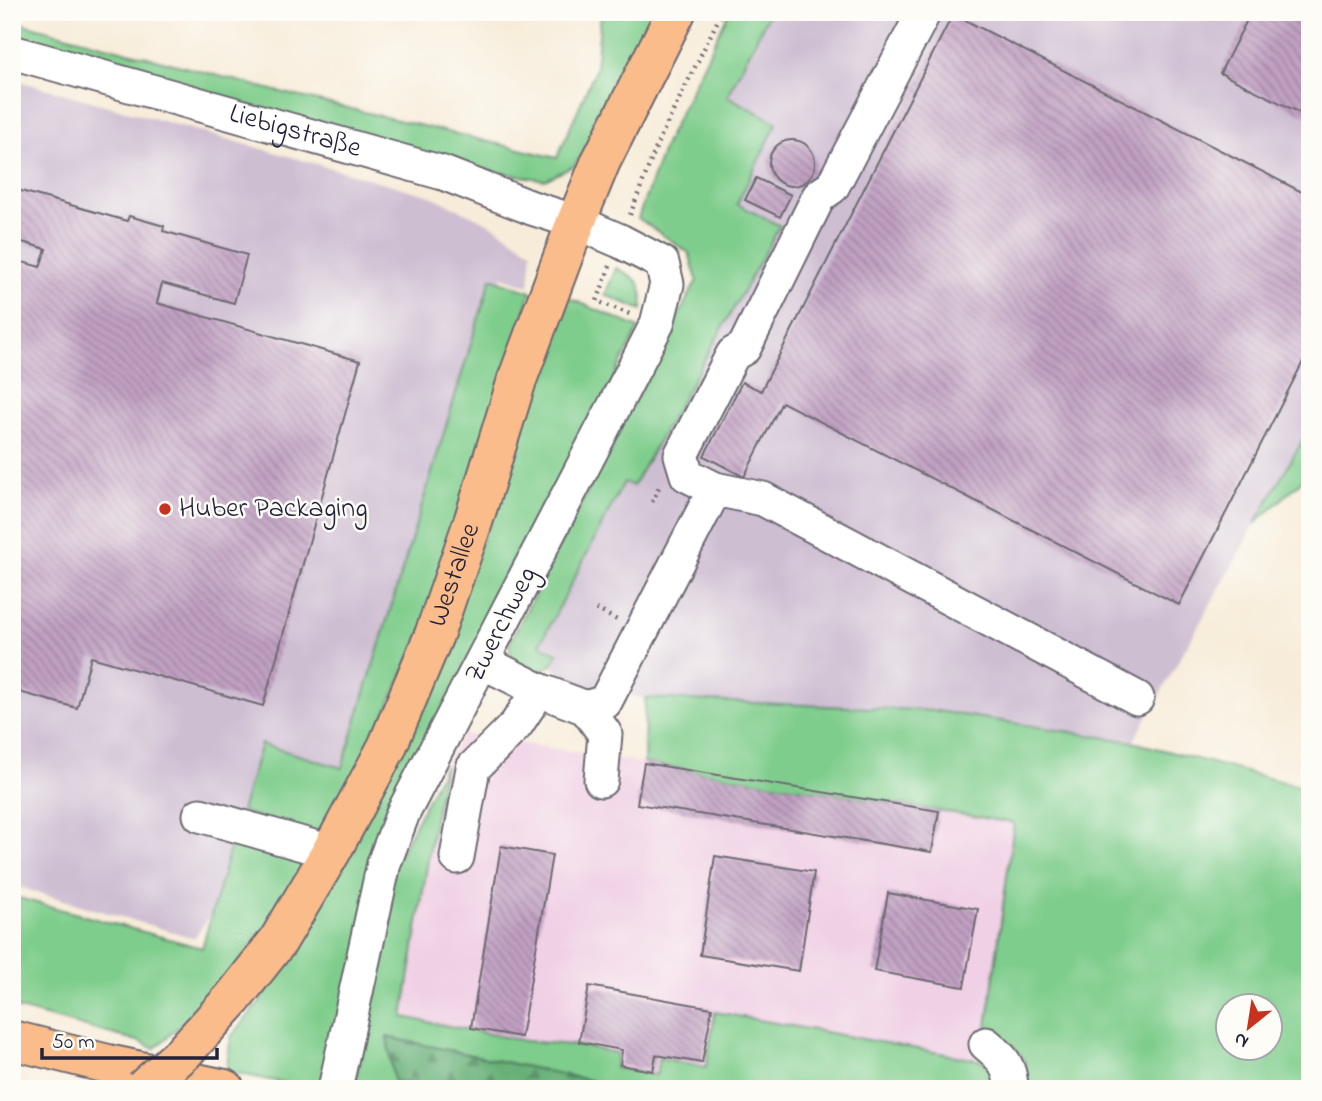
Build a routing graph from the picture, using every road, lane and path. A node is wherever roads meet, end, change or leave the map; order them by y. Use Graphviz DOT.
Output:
graph roads {
  1 [pos="676,12"];
  2 [pos="722,12"];
  3 [pos="924,12"];
  4 [pos="12,52"];
  5 [pos="576,222"];
  6 [pos="620,241"];
  7 [pos="657,324"];
  8 [pos="715,489"];
  9 [pos="483,662"];
  10 [pos="539,690"];
  11 [pos="1137,698"];
  12 [pos="586,709"];
  13 [pos="601,780"];
  14 [pos="200,815"];
  15 [pos="331,852"];
  16 [pos="457,857"];
  17 [pos="12,1040"];
  18 [pos="986,1044"];
  19 [pos="337,1078"];
  20 [pos="143,1089"];
  21 [pos="225,1089"];
  22 [pos="1011,1089"];
  1 -- 5 [label="main road, Westallee"];
  2 -- 6 [label="path"];
  3 -- 8 [label="street"];
  4 -- 5 [label="street, Liebigstraße"];
  5 -- 6 [label="street, Zwerchweg"];
  5 -- 15 [label="main road, Westallee"];
  6 -- 7 [label="street, Zwerchweg"];
  6 -- 7 [label="path"];
  7 -- 9 [label="street, Zwerchweg"];
  8 -- 11 [label="street"];
  8 -- 12 [label="street"];
  9 -- 10 [label="street"];
  9 -- 19 [label="street, Zwerchweg"];
  10 -- 12 [label="street"];
  10 -- 16 [label="street"];
  12 -- 13 [label="street"];
  14 -- 15 [label="street"];
  15 -- 20 [label="main road, Westallee, bridge"];
  17 -- 21 [label="main road"];
  18 -- 22 [label="street"];
}
